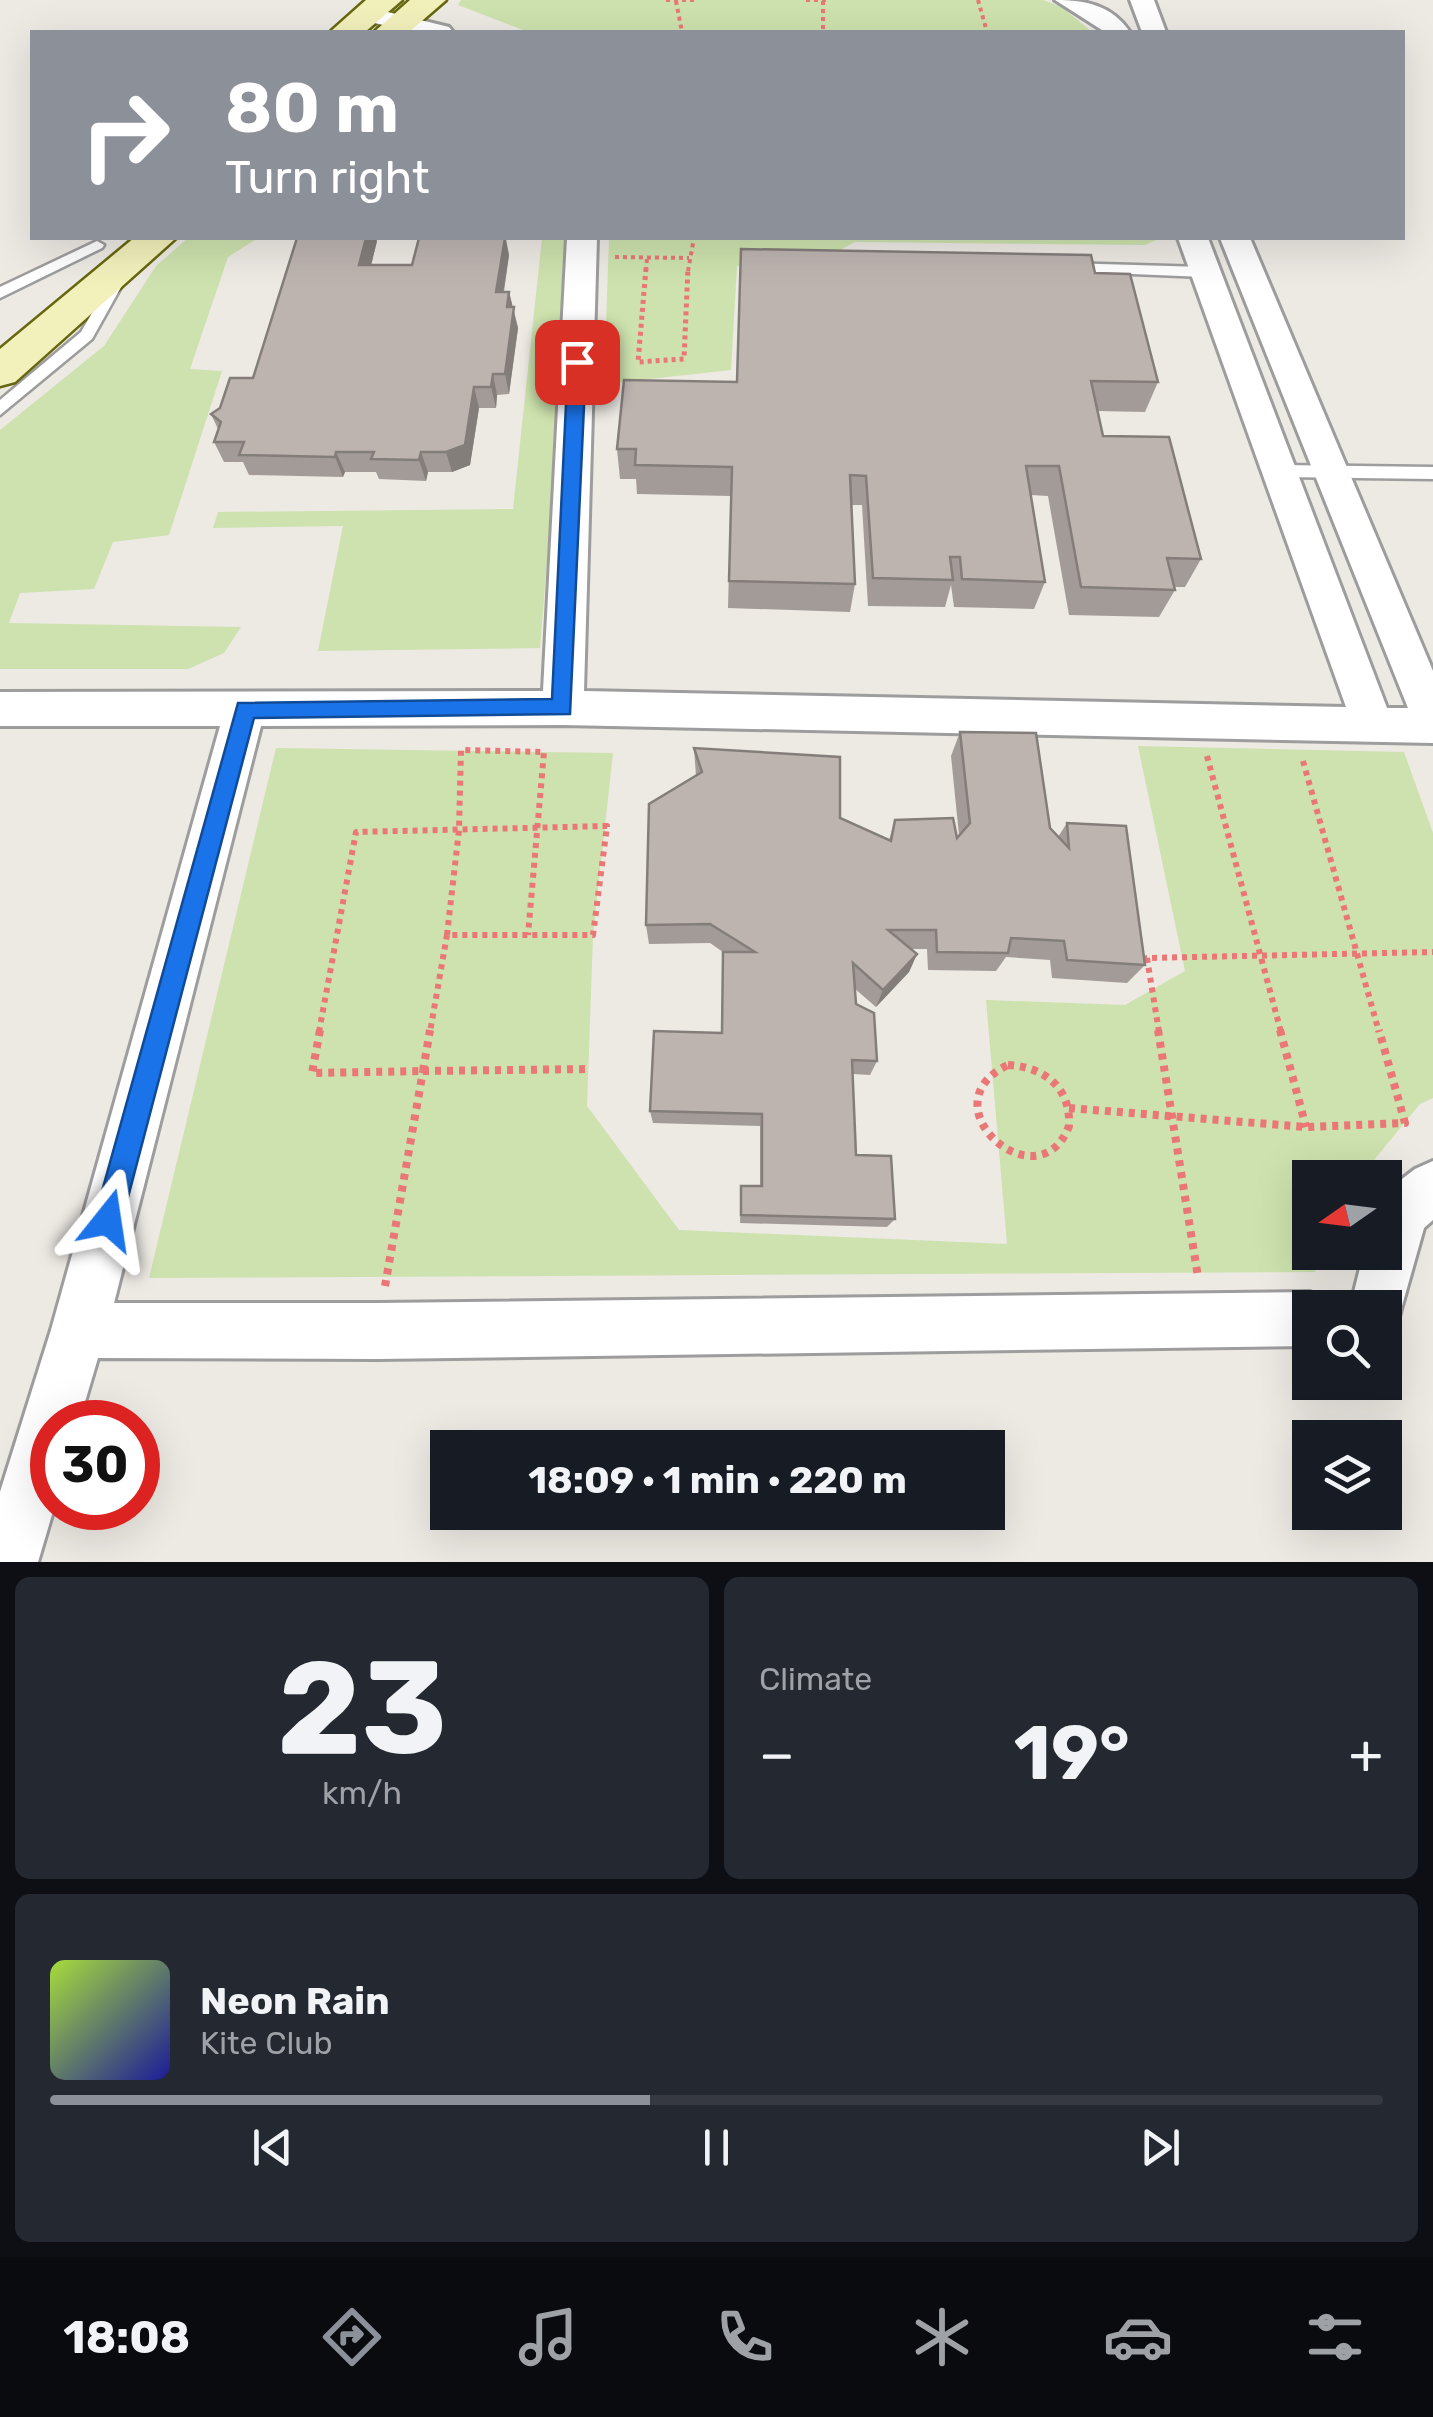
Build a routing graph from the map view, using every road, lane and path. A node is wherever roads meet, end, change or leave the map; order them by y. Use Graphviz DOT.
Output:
graph roads {
  1 [pos="430,0"];
  2 [pos="666,0"];
  3 [pos="694,0"];
  4 [pos="806,0"];
  5 [pos="825,0"];
  6 [pos="978,0"];
  7 [pos="1067,0"];
  8 [pos="676,1"];
  9 [pos="1148,16"];
  10 [pos="378,20"];
  11 [pos="1113,27"];
  12 [pos="430,30"];
  13 [pos="682,30"];
  14 [pos="824,30"];
  15 [pos="986,30"];
  16 [pos="694,240"];
  17 [pos="1193,240"];
  18 [pos="1236,240"];
  19 [pos="122,246"];
  20 [pos="595,247"];
  21 [pos="647,258"];
  22 [pos="689,258"];
  23 [pos="1053,268"];
  24 [pos="1204,272"];
  25 [pos="1248,272"];
  26 [pos="0,293"];
  27 [pos="0,325"];
  28 [pos="0,372"];
  29 [pos="0,409"];
  30 [pos="1282,471"];
  31 [pos="1330,471"];
  32 [pos="1433,473"];
  33 [pos="563,708"];
  34 [pos="0,709"];
  35 [pos="245,709"];
  36 [pos="1198,721"];
  37 [pos="1292,723"];
  38 [pos="1433,723"];
  39 [pos="1374,724"];
  40 [pos="539,828"];
  41 [pos="459,830"];
  42 [pos="528,935"];
  43 [pos="446,936"];
  44 [pos="1433,952"];
  45 [pos="1358,953"];
  46 [pos="1261,955"];
  47 [pos="590,1069"];
  48 [pos="421,1071"];
  49 [pos="1069,1108"];
  50 [pos="1173,1116"];
  51 [pos="1306,1127"];
  52 [pos="1433,1188"];
  53 [pos="1382,1290"];
  54 [pos="1292,1319"];
  55 [pos="1205,1320"];
  56 [pos="79,1330"];
  57 [pos="378,1332"];
  58 [pos="8,1562"];
  1 -- 10 [label="street"];
  2 -- 8 [label="path"];
  3 -- 8 [label="path"];
  4 -- 5 [label="path"];
  5 -- 14 [label="path"];
  6 -- 15 [label="path"];
  7 -- 11 [label="street"];
  8 -- 13 [label="path"];
  9 -- 11 [label="street"];
  10 -- 12 [label="street"];
  16 -- 22 [label="path"];
  17 -- 24 [label="street"];
  18 -- 25 [label="street"];
  19 -- 26 [label="lane"];
  19 -- 27 [label="street"];
  19 -- 28 [label="street"];
  19 -- 29 [label="lane"];
  20 -- 21 [label="path"];
  20 -- 33 [label="street"];
  21 -- 22 [label="path"];
  21 -- 22 [label="path"];
  23 -- 24 [label="lane"];
  24 -- 25 [label="street"];
  24 -- 30 [label="street"];
  25 -- 31 [label="street"];
  30 -- 31 [label="lane"];
  30 -- 39 [label="street"];
  31 -- 32 [label="lane"];
  31 -- 38 [label="street"];
  33 -- 35 [label="street"];
  33 -- 36 [label="street"];
  34 -- 35 [label="street"];
  35 -- 56 [label="street"];
  36 -- 37 [label="street"];
  36 -- 46 [label="path"];
  37 -- 39 [label="street"];
  37 -- 45 [label="path"];
  38 -- 39 [label="street"];
  40 -- 41 [label="path"];
  40 -- 41 [label="path"];
  40 -- 42 [label="path"];
  40 -- 42 [label="path"];
  41 -- 43 [label="path"];
  41 -- 48 [label="path"];
  42 -- 43 [label="path"];
  43 -- 48 [label="path"];
  44 -- 45 [label="path"];
  45 -- 46 [label="path"];
  45 -- 51 [label="path"];
  46 -- 50 [label="path"];
  46 -- 51 [label="path"];
  47 -- 48 [label="path"];
  48 -- 57 [label="path"];
  49 -- 49 [label="path"];
  49 -- 50 [label="path"];
  50 -- 51 [label="path"];
  50 -- 55 [label="path"];
  52 -- 53 [label="street"];
  54 -- 55 [label="street"];
  55 -- 57 [label="street"];
  56 -- 57 [label="street"];
  56 -- 58 [label="street"];
}
